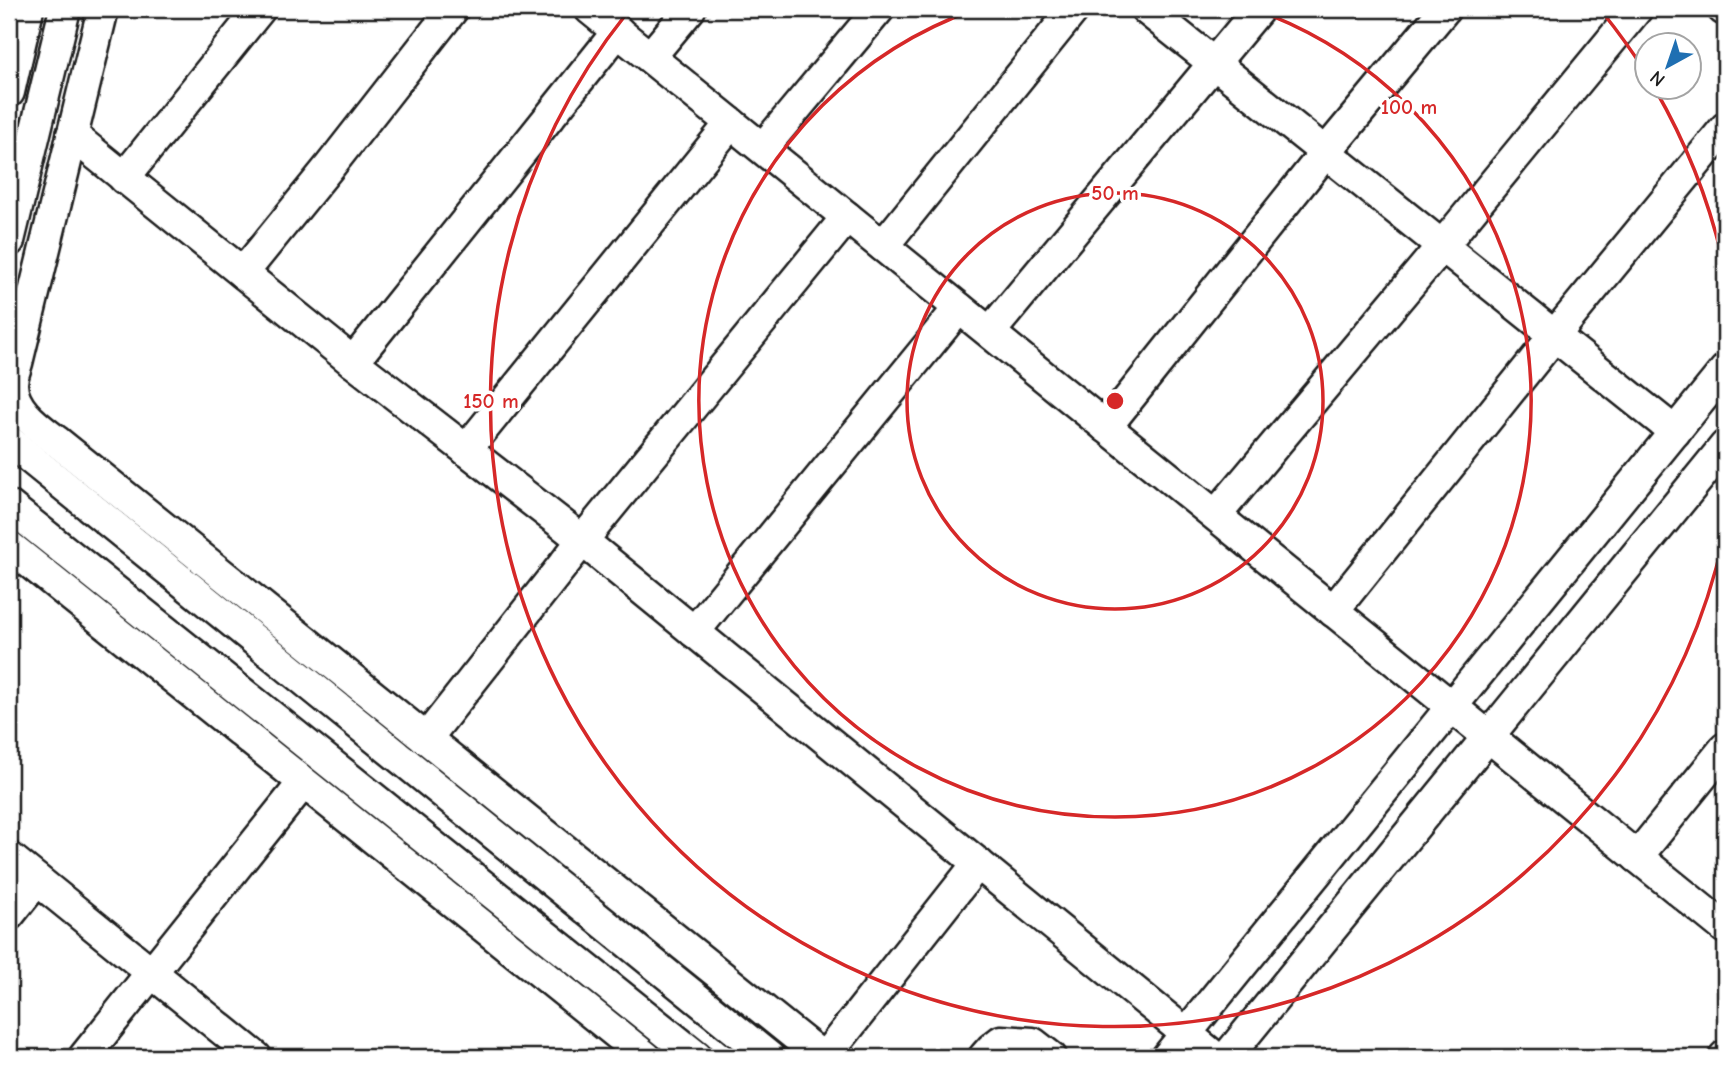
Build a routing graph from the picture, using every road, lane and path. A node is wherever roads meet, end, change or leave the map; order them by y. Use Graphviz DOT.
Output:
graph roads {
  1 [pos="28,9"];
  2 [pos="65,9"];
  3 [pos="103,9"];
  4 [pos="260,9"];
  5 [pos="453,9"];
  6 [pos="590,9"];
  7 [pos="690,9"];
  8 [pos="879,9"];
  9 [pos="1074,9"];
  10 [pos="1146,9"];
  11 [pos="1259,9"];
  12 [pos="1444,9"];
  13 [pos="1637,9"];
  14 [pos="618,31"];
  15 [pos="650,57"];
  16 [pos="1213,64"];
  17 [pos="11,73"];
  18 [pos="47,86"];
  19 [pos="731,123"];
  20 [pos="1725,128"];
  21 [pos="72,135"];
  22 [pos="763,149"];
  23 [pos="1325,153"];
  24 [pos="124,178"];
  25 [pos="847,216"];
  26 [pos="9,241"];
  27 [pos="883,246"];
  28 [pos="1442,246"];
  29 [pos="243,273"];
  30 [pos="959,308"];
  31 [pos="990,332"];
  32 [pos="1554,336"];
  33 [pos="353,362"];
  34 [pos="1725,370"];
  35 [pos="1107,427"];
  36 [pos="1675,432"];
  37 [pos="9,441"];
  38 [pos="1725,446"];
  39 [pos="467,450"];
  40 [pos="9,506"];
  41 [pos="1216,515"];
  42 [pos="582,541"];
  43 [pos="9,546"];
  44 [pos="1333,611"];
  45 [pos="694,632"];
  46 [pos="1451,706"];
  47 [pos="1488,736"];
  48 [pos="426,739"];
  49 [pos="1725,748"];
  50 [pos="303,783"];
  51 [pos="9,857"];
  52 [pos="1637,857"];
  53 [pos="978,863"];
  54 [pos="37,880"];
  55 [pos="9,915"];
  56 [pos="1725,928"];
  57 [pos="152,973"];
  58 [pos="1187,1033"];
  59 [pos="84,1057"];
  60 [pos="256,1057"];
  61 [pos="646,1057"];
  62 [pos="697,1057"];
  63 [pos="769,1057"];
  64 [pos="823,1057"];
  65 [pos="984,1057"];
  66 [pos="1051,1057"];
  67 [pos="1167,1057"];
  68 [pos="1215,1057"];
  69 [pos="1227,1057"];
  1 -- 17 [label="street"];
  2 -- 18 [label="street"];
  3 -- 21 [label="street"];
  4 -- 24 [label="street"];
  5 -- 29 [label="street"];
  6 -- 14 [label="street"];
  7 -- 15 [label="street"];
  8 -- 22 [label="street"];
  9 -- 27 [label="street"];
  10 -- 16 [label="street"];
  11 -- 16 [label="street"];
  12 -- 23 [label="street"];
  13 -- 28 [label="street"];
  14 -- 15 [label="street"];
  14 -- 33 [label="street"];
  15 -- 19 [label="street"];
  16 -- 23 [label="street"];
  16 -- 31 [label="street"];
  17 -- 18 [label="street"];
  18 -- 26 [label="street"];
  19 -- 22 [label="street"];
  19 -- 39 [label="street"];
  20 -- 32 [label="street"];
  21 -- 24 [label="street"];
  21 -- 48 [label="street"];
  22 -- 25 [label="street"];
  23 -- 28 [label="street"];
  23 -- 35 [label="street"];
  24 -- 29 [label="street"];
  25 -- 27 [label="street"];
  25 -- 42 [label="street"];
  27 -- 30 [label="street"];
  28 -- 32 [label="street"];
  28 -- 41 [label="street"];
  29 -- 33 [label="street"];
  30 -- 31 [label="street"];
  30 -- 45 [label="street"];
  31 -- 35 [label="street"];
  32 -- 36 [label="street"];
  32 -- 44 [label="street"];
  33 -- 39 [label="street"];
  34 -- 36 [label="street"];
  35 -- 41 [label="street"];
  36 -- 46 [label="street"];
  37 -- 63 [label="street"];
  38 -- 47 [label="street"];
  39 -- 42 [label="street"];
  40 -- 62 [label="street"];
  41 -- 44 [label="street"];
  42 -- 45 [label="street"];
  42 -- 48 [label="street"];
  43 -- 50 [label="street"];
  44 -- 46 [label="street"];
  45 -- 53 [label="street"];
  46 -- 47 [label="street"];
  46 -- 58 [label="street"];
  47 -- 52 [label="street"];
  47 -- 69 [label="street"];
  48 -- 64 [label="street"];
  49 -- 52 [label="street"];
  50 -- 57 [label="street"];
  50 -- 61 [label="street"];
  51 -- 54 [label="street"];
  52 -- 56 [label="street"];
  53 -- 58 [label="street"];
  53 -- 64 [label="street"];
  54 -- 55 [label="street"];
  54 -- 57 [label="street"];
  57 -- 59 [label="street"];
  57 -- 60 [label="street"];
  58 -- 67 [label="street"];
  58 -- 68 [label="street"];
  65 -- 66 [label="street"];
}
